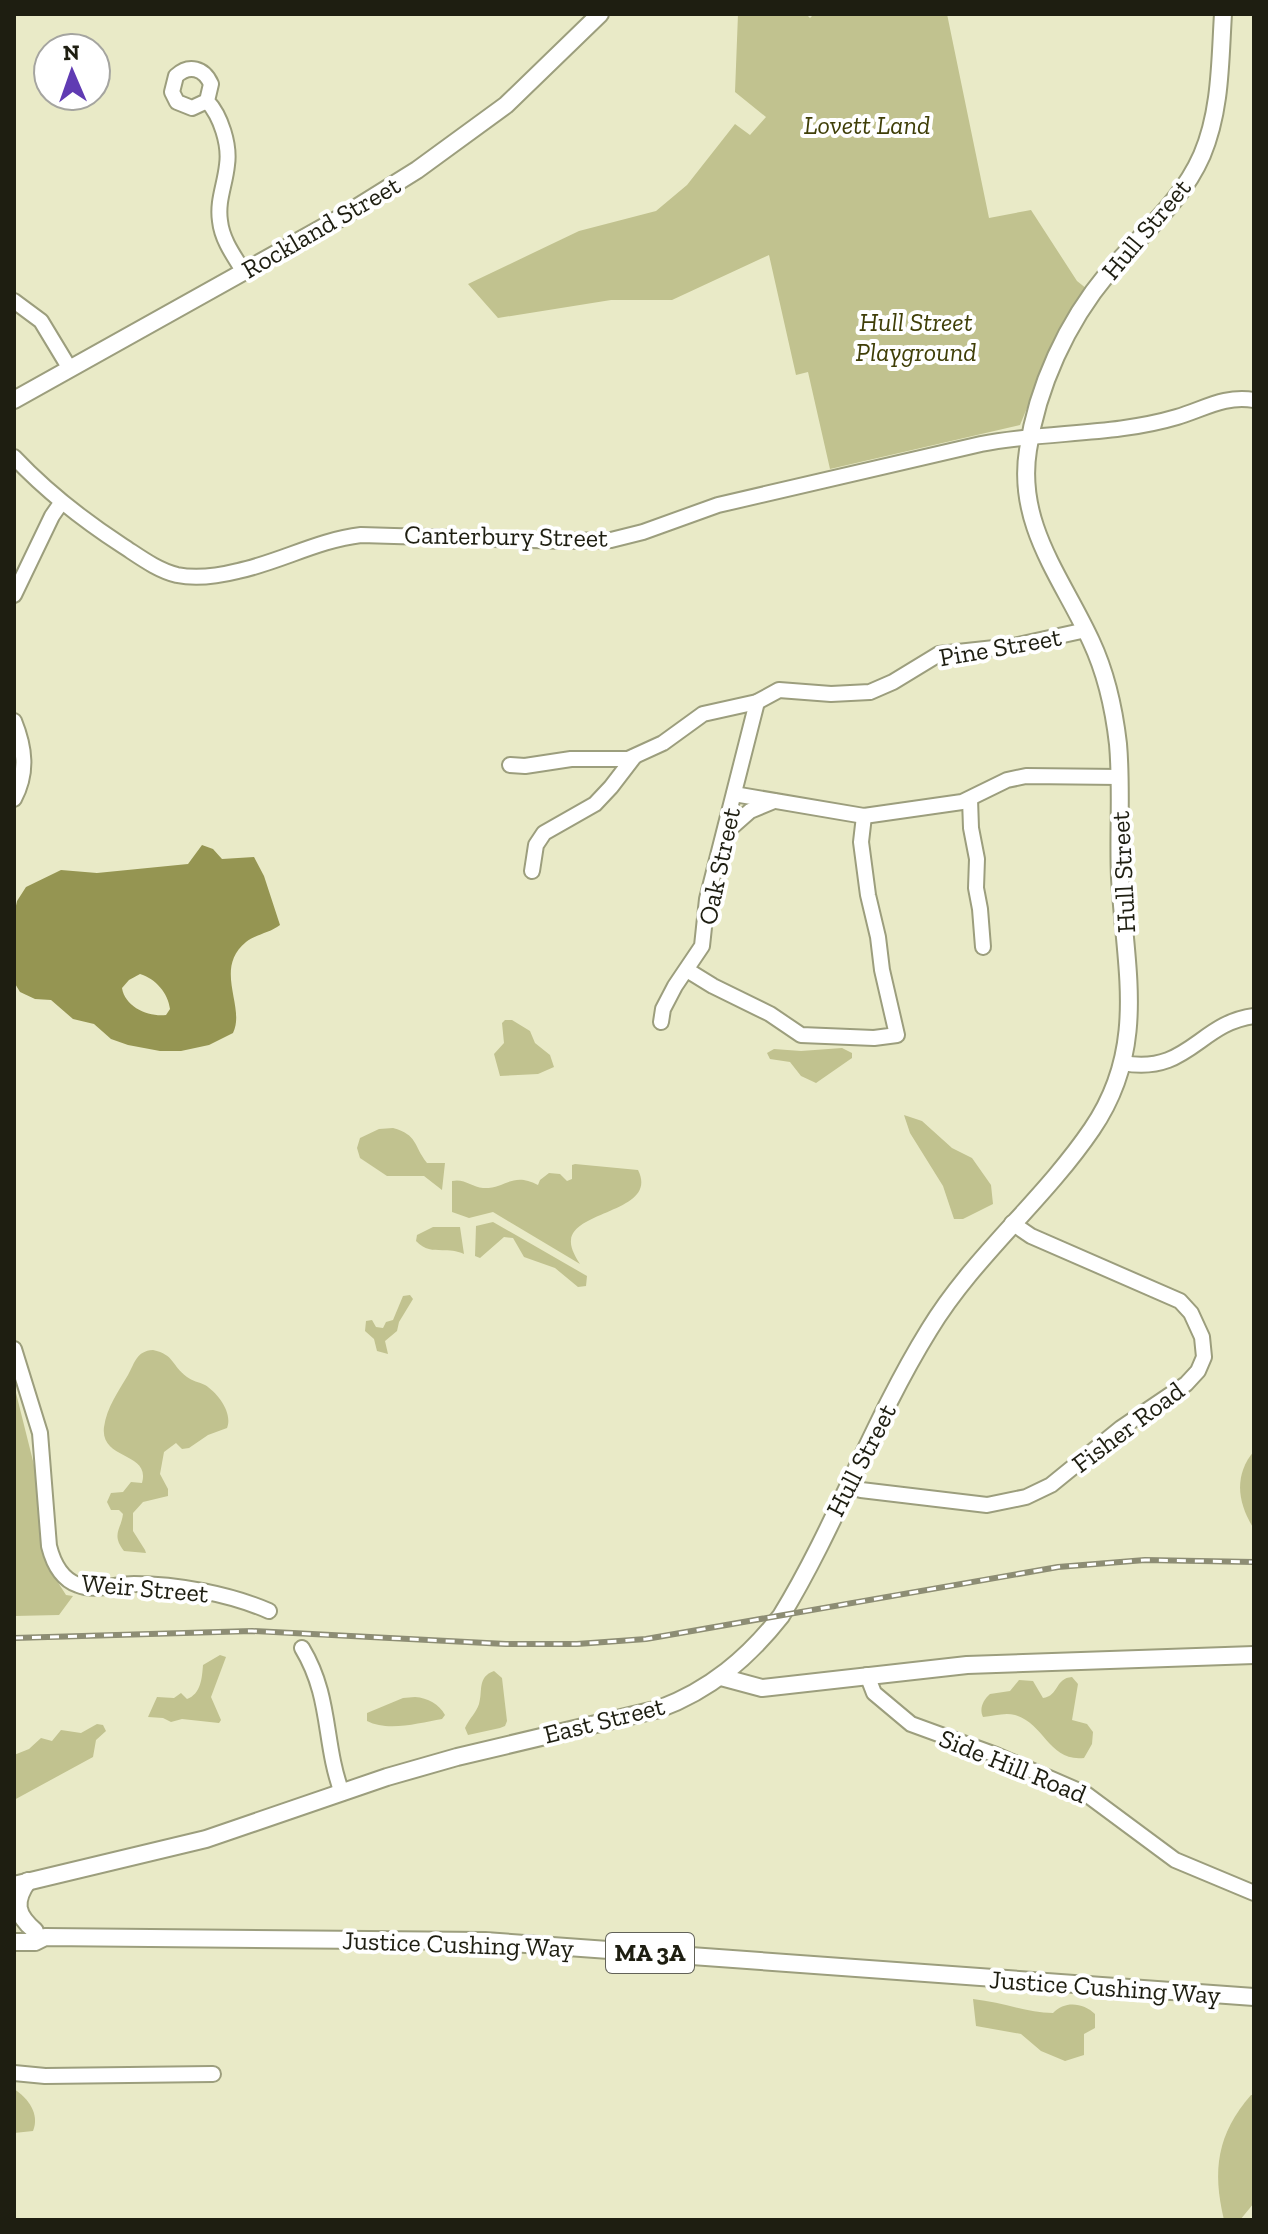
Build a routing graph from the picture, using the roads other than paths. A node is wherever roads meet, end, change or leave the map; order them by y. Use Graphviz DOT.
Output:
graph roads {
  1 [pos="600,14"];
  2 [pos="1223,14"];
  3 [pos="207,101"];
  4 [pos="244,272"];
  5 [pos="14,301"];
  6 [pos="70,369"];
  7 [pos="14,400"];
  8 [pos="1254,400"];
  9 [pos="1030,437"];
  10 [pos="14,457"];
  11 [pos="61,503"];
  12 [pos="14,595"];
  13 [pos="1086,630"];
  14 [pos="757,702"];
  15 [pos="14,721"];
  16 [pos="634,757"];
  17 [pos="510,765"];
  18 [pos="1120,777"];
  19 [pos="734,794"];
  20 [pos="14,799"];
  21 [pos="970,799"];
  22 [pos="774,801"];
  23 [pos="864,816"];
  24 [pos="722,836"];
  25 [pos="532,871"];
  26 [pos="983,947"];
  27 [pos="687,970"];
  28 [pos="1254,1016"];
  29 [pos="661,1022"];
  30 [pos="1123,1063"];
  31 [pos="1012,1223"];
  32 [pos="14,1349"];
  33 [pos="848,1485"];
  34 [pos="269,1611"];
  35 [pos="302,1648"];
  36 [pos="1254,1655"];
  37 [pos="741,1661"];
  38 [pos="867,1675"];
  39 [pos="721,1677"];
  40 [pos="762,1688"];
  41 [pos="342,1793"];
  42 [pos="21,1883"];
  43 [pos="1254,1893"];
  44 [pos="14,1931"];
  45 [pos="40,1934"];
  46 [pos="14,1942"];
  47 [pos="1254,1997"];
  48 [pos="14,2073"];
  49 [pos="213,2074"];
  1 -- 4 [label="main road, Rockland Street"];
  2 -- 9 [label="main road, Hull Street"];
  3 -- 4 [label="street"];
  4 -- 6 [label="main road, Rockland Street"];
  5 -- 6 [label="street"];
  6 -- 7 [label="main road, Rockland Street"];
  8 -- 9 [label="street, Canterbury Street"];
  9 -- 11 [label="street, Canterbury Street"];
  9 -- 13 [label="main road, Hull Street"];
  10 -- 11 [label="street, Canterbury Street"];
  11 -- 12 [label="street"];
  13 -- 14 [label="street, Pine Street"];
  13 -- 18 [label="main road, Hull Street"];
  14 -- 16 [label="street, Pine Street"];
  14 -- 19 [label="street, Oak Street"];
  15 -- 20 [label="street"];
  16 -- 17 [label="street, Pine Street"];
  16 -- 25 [label="street"];
  18 -- 21 [label="street"];
  18 -- 30 [label="main road, Hull Street"];
  19 -- 22 [label="street"];
  19 -- 24 [label="street, Oak Street"];
  21 -- 23 [label="street"];
  21 -- 26 [label="street"];
  22 -- 23 [label="street"];
  22 -- 24 [label="street"];
  23 -- 27 [label="street"];
  24 -- 27 [label="street, Oak Street"];
  27 -- 29 [label="street, Oak Street"];
  28 -- 30 [label="street"];
  30 -- 31 [label="main road, Hull Street"];
  31 -- 33 [label="main road, Hull Street"];
  31 -- 33 [label="street, Fisher Road"];
  32 -- 34 [label="street, Weir Street"];
  33 -- 37 [label="main road, Hull Street"];
  35 -- 41 [label="street"];
  36 -- 38 [label="main road"];
  37 -- 39 [label="main road, Hull Street"];
  37 -- 40 [label="main road"];
  38 -- 40 [label="main road"];
  38 -- 43 [label="street, Side Hill Road"];
  39 -- 40 [label="main road"];
  39 -- 41 [label="main road, East Street"];
  41 -- 42 [label="main road, East Street"];
  42 -- 45 [label="main road"];
  44 -- 45 [label="main road, Justice Cushing Way / MA 3A"];
  45 -- 46 [label="main road, Justice Cushing Way / MA 3A"];
  45 -- 47 [label="main road, Justice Cushing Way / MA 3A"];
  48 -- 49 [label="street"];
}
